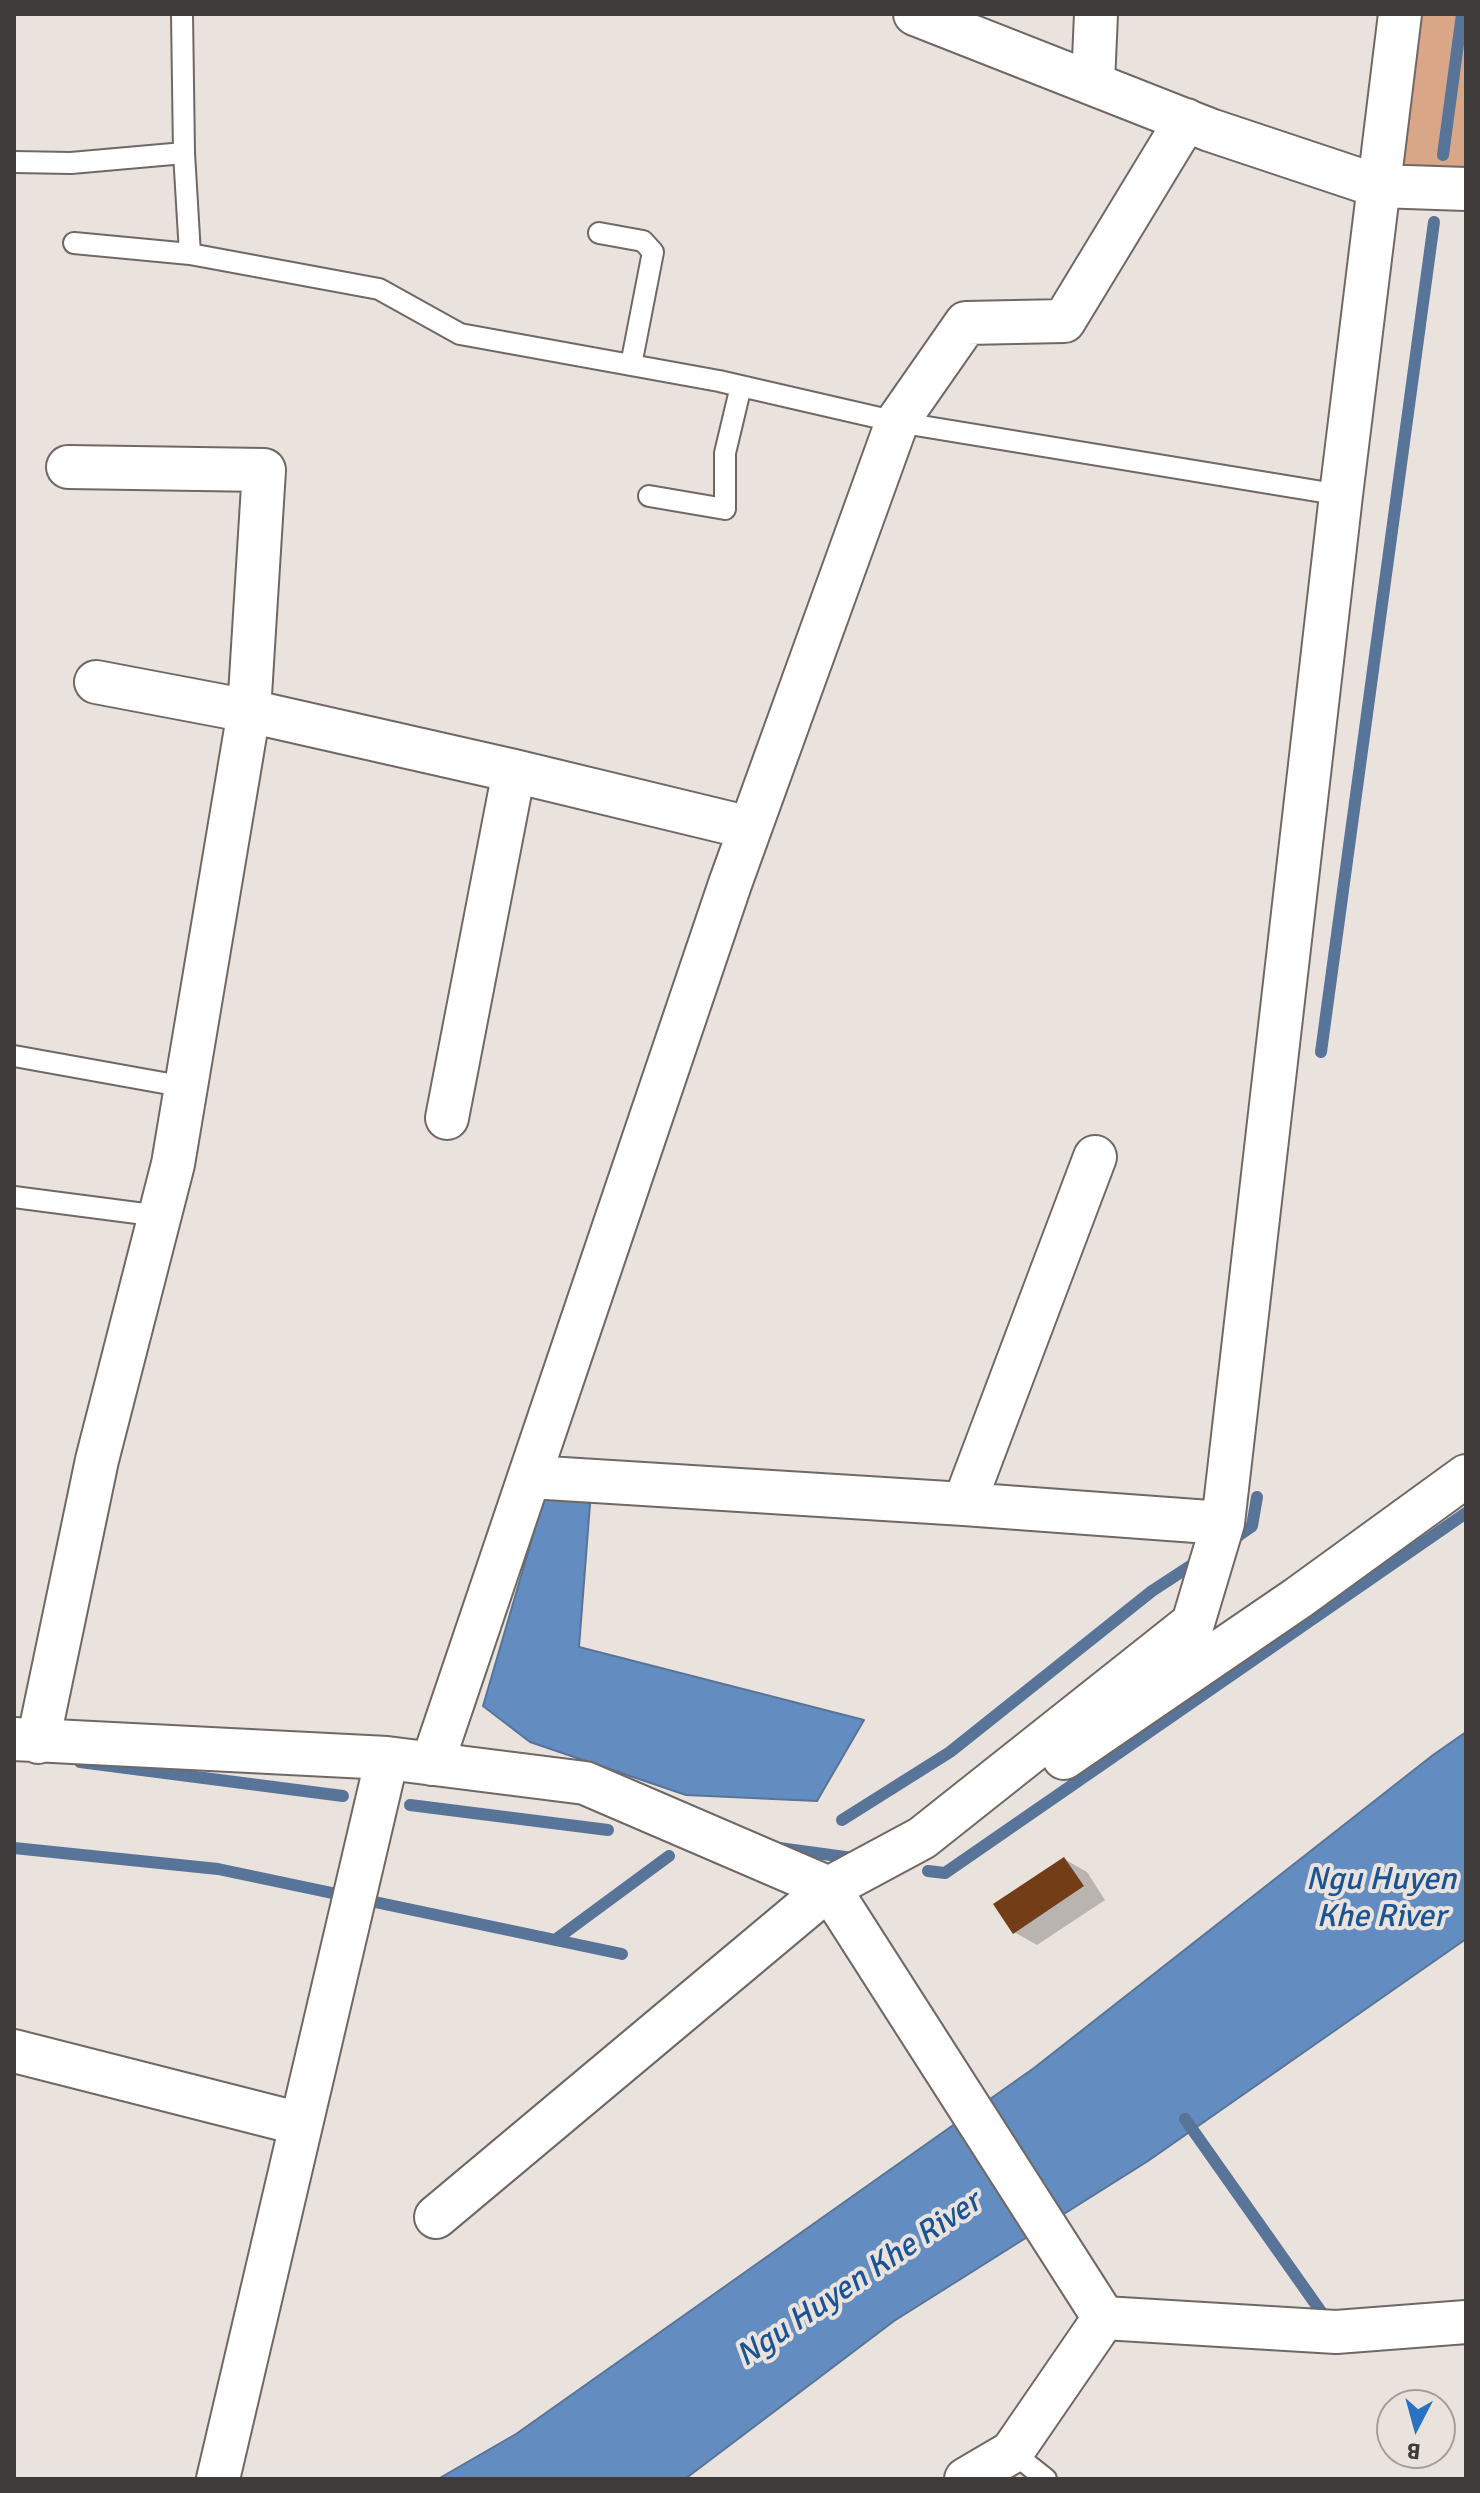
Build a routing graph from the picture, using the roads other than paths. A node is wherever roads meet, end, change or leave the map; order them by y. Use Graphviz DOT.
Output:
graph roads {
  1 [pos="182,14"];
  2 [pos="915,14"];
  3 [pos="1096,14"];
  4 [pos="1400,14"];
  5 [pos="1093,83"];
  6 [pos="1186,120"];
  7 [pos="184,153"];
  8 [pos="14,162"];
  9 [pos="1378,186"];
  10 [pos="1466,189"];
  11 [pos="599,233"];
  12 [pos="74,243"];
  13 [pos="190,254"];
  14 [pos="631,365"];
  15 [pos="741,386"];
  16 [pos="897,422"];
  17 [pos="68,467"];
  18 [pos="1341,495"];
  19 [pos="649,496"];
  20 [pos="96,682"];
  21 [pos="249,711"];
  22 [pos="514,771"];
  23 [pos="750,828"];
  24 [pos="14,1056"];
  25 [pos="186,1087"];
  26 [pos="447,1118"];
  27 [pos="1095,1157"];
  28 [pos="14,1197"];
  29 [pos="160,1216"];
  30 [pos="1466,1476"];
  31 [pos="531,1477"];
  32 [pos="964,1504"];
  33 [pos="1223,1523"];
  34 [pos="1298,1598"];
  35 [pos="1193,1623"];
  36 [pos="26,1740"];
  37 [pos="387,1758"];
  38 [pos="432,1764"];
  39 [pos="922,1838"];
  40 [pos="829,1888"];
  41 [pos="14,2051"];
  42 [pos="301,2124"];
  43 [pos="436,2217"];
  44 [pos="1100,2311"];
  45 [pos="1466,2322"];
  46 [pos="1012,2452"];
  47 [pos="218,2479"];
  48 [pos="966,2479"];
  49 [pos="1046,2479"];
  1 -- 7 [label="lane"];
  2 -- 5 [label="street"];
  3 -- 5 [label="street"];
  4 -- 9 [label="street"];
  5 -- 6 [label="street"];
  6 -- 9 [label="street"];
  6 -- 16 [label="street"];
  7 -- 8 [label="lane"];
  7 -- 13 [label="lane"];
  9 -- 10 [label="street"];
  9 -- 18 [label="street"];
  11 -- 14 [label="lane"];
  12 -- 13 [label="lane"];
  13 -- 14 [label="lane"];
  14 -- 15 [label="lane"];
  15 -- 16 [label="lane"];
  15 -- 19 [label="lane"];
  16 -- 18 [label="lane"];
  16 -- 23 [label="street"];
  17 -- 21 [label="street"];
  18 -- 33 [label="street"];
  20 -- 21 [label="street"];
  21 -- 22 [label="street"];
  21 -- 25 [label="street"];
  22 -- 23 [label="street"];
  22 -- 26 [label="street"];
  23 -- 31 [label="street"];
  24 -- 25 [label="lane"];
  25 -- 29 [label="street"];
  27 -- 32 [label="street"];
  28 -- 29 [label="lane"];
  29 -- 36 [label="street"];
  30 -- 34 [label="street"];
  31 -- 32 [label="street"];
  31 -- 38 [label="street"];
  32 -- 33 [label="street"];
  33 -- 35 [label="street"];
  34 -- 35 [label="street"];
  34 -- 39 [label="street"];
  35 -- 39 [label="street"];
  36 -- 37 [label="street"];
  37 -- 38 [label="street"];
  37 -- 42 [label="street"];
  38 -- 40 [label="street"];
  39 -- 40 [label="street"];
  40 -- 43 [label="street"];
  40 -- 44 [label="street"];
  41 -- 42 [label="street"];
  42 -- 47 [label="street"];
  44 -- 45 [label="street"];
  44 -- 46 [label="street"];
  46 -- 48 [label="street"];
  46 -- 49 [label="lane"];
}
